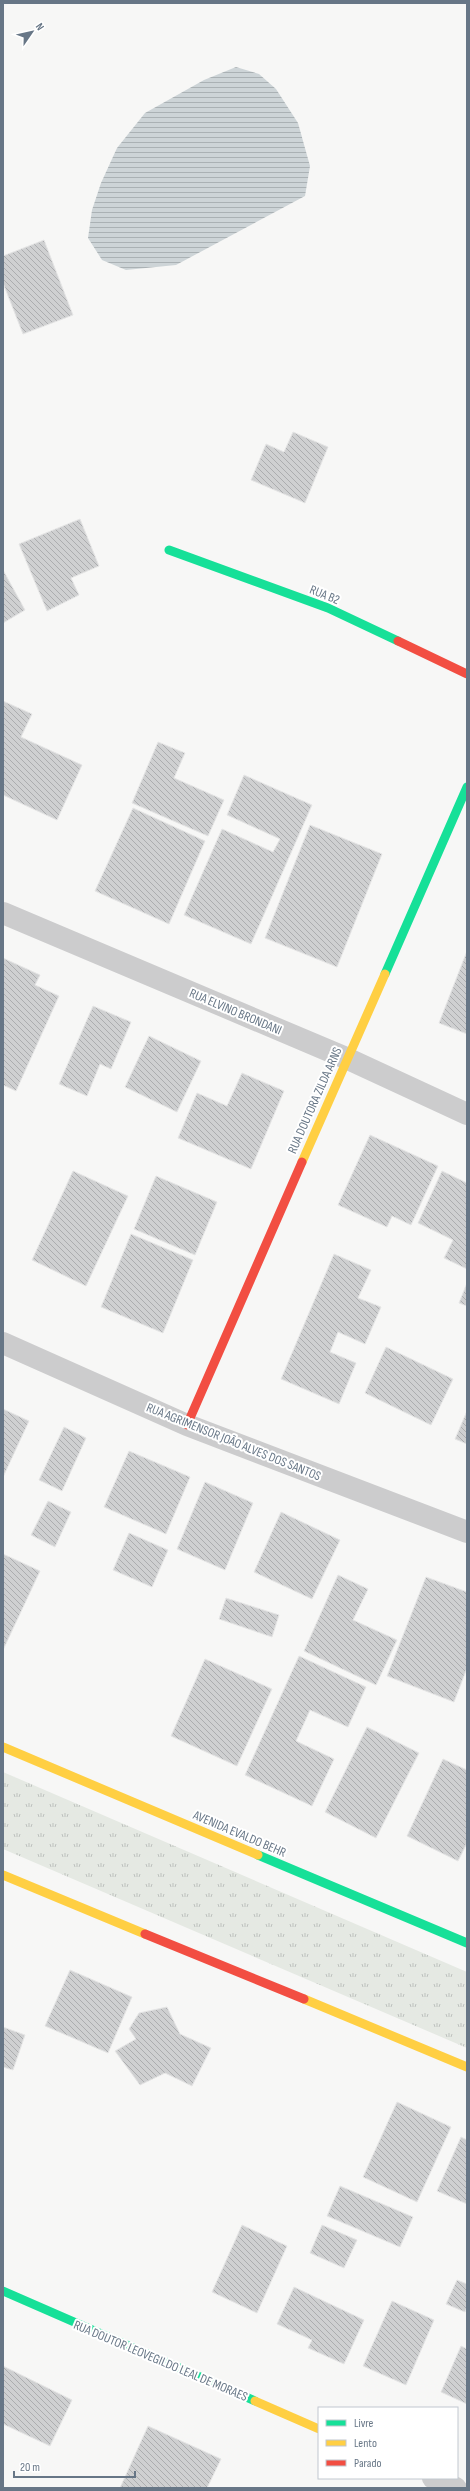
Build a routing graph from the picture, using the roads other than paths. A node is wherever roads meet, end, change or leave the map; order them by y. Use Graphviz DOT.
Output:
graph roads {
  1 [pos="169,550"];
  2 [pos="467,674"];
  3 [pos="467,787"];
  4 [pos="3,913"];
  5 [pos="346,1058"];
  6 [pos="467,1114"];
  7 [pos="3,1343"];
  8 [pos="187,1425"];
  9 [pos="467,1532"];
  10 [pos="3,1748"];
  11 [pos="3,1875"];
  12 [pos="467,1943"];
  13 [pos="467,2067"];
  14 [pos="3,2291"];
  15 [pos="318,2429"];
  16 [pos="435,2479"];
  17 [pos="456,2488"];
  1 -- 2 [label="street, RUA B2"];
  3 -- 5 [label="street, RUA DOUTORA ZILDA ARNS"];
  4 -- 5 [label="street, RUA ELVINO BRONDANI"];
  5 -- 6 [label="street, RUA ELVINO BRONDANI"];
  5 -- 8 [label="street, RUA DOUTORA ZILDA ARNS"];
  7 -- 8 [label="street, RUA AGRIMENSOR JOÃO ALVES DOS SANTOS"];
  8 -- 9 [label="street, RUA AGRIMENSOR JOÃO ALVES DOS SANTOS"];
  10 -- 12 [label="street, AVENIDA EVALDO BEHR"];
  11 -- 13 [label="street"];
  14 -- 15 [label="street, RUA DOUTOR LEOVEGILDO LEAL DE MORAES"];
  16 -- 17 [label="street"];
}
